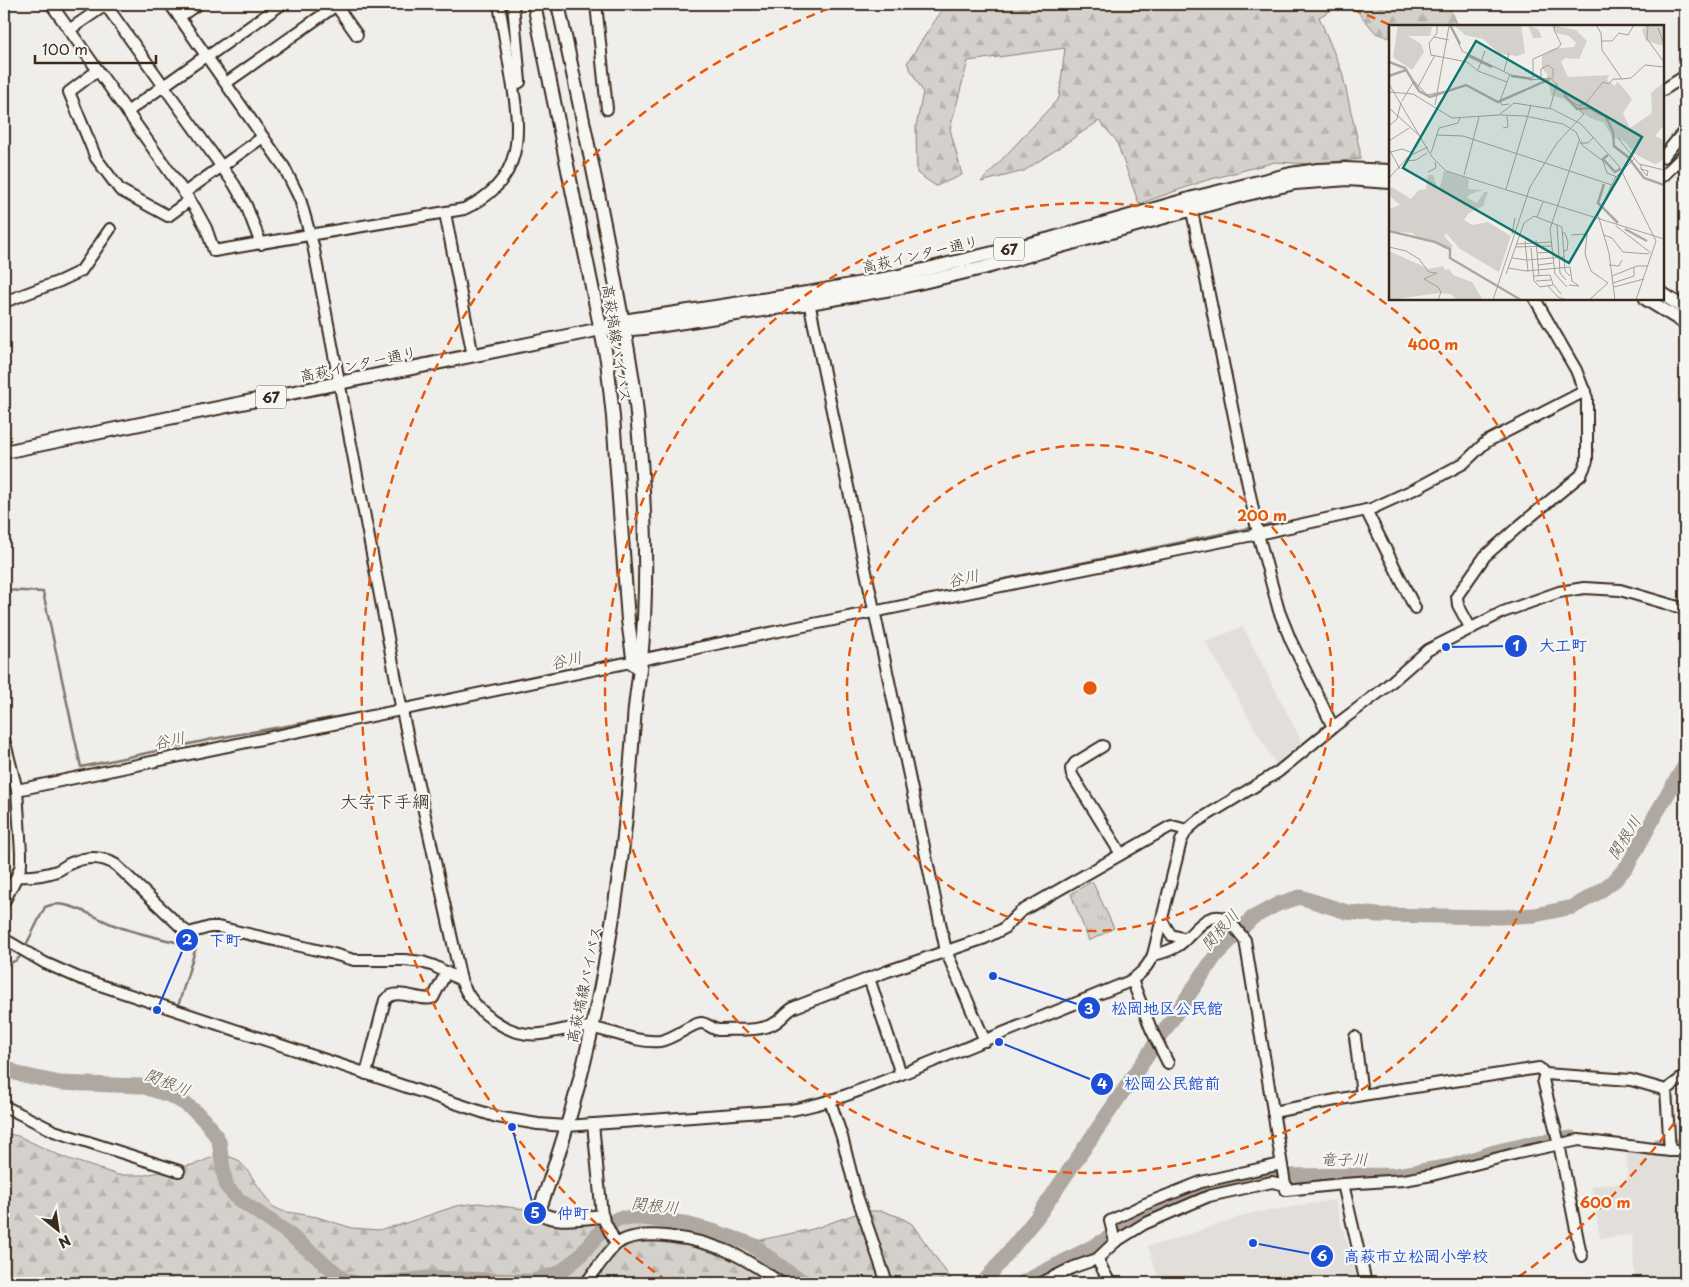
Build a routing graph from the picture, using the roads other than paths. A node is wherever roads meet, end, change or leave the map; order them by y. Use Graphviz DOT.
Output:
graph roads {
  1 [pos="51,4"];
  2 [pos="106,4"];
  3 [pos="170,4"];
  4 [pos="198,4"];
  5 [pos="282,4"];
  6 [pos="336,4"];
  7 [pos="499,4"];
  8 [pos="513,4"];
  9 [pos="534,4"];
  10 [pos="558,4"];
  11 [pos="596,4"];
  12 [pos="180,17"];
  13 [pos="70,30"];
  14 [pos="356,35"];
  15 [pos="207,56"];
  16 [pos="98,70"];
  17 [pos="1685,76"];
  18 [pos="226,83"];
  19 [pos="164,86"];
  20 [pos="513,86"];
  21 [pos="1664,89"];
  22 [pos="607,109"];
  23 [pos="127,112"];
  24 [pos="1685,130"];
  25 [pos="263,137"];
  26 [pos="1685,154"];
  27 [pos="1664,156"];
  28 [pos="222,167"];
  29 [pos="1389,171"];
  30 [pos="1664,175"];
  31 [pos="1389,182"];
  32 [pos="187,196"];
  33 [pos="1192,210"];
  34 [pos="445,213"];
  35 [pos="110,229"];
  36 [pos="310,235"];
  37 [pos="261,244"];
  38 [pos="1664,295"];
  39 [pos="808,298"];
  40 [pos="1536,300"];
  41 [pos="1648,300"];
  42 [pos="4,302"];
  43 [pos="1685,308"];
  44 [pos="1685,323"];
  45 [pos="624,326"];
  46 [pos="601,329"];
  47 [pos="473,356"];
  48 [pos="339,384"];
  49 [pos="1584,391"];
  50 [pos="4,452"];
  51 [pos="1366,510"];
  52 [pos="1258,534"];
  53 [pos="1415,608"];
  54 [pos="1685,609"];
  55 [pos="874,612"];
  56 [pos="1471,629"];
  57 [pos="637,661"];
  58 [pos="402,711"];
  59 [pos="1333,727"];
  60 [pos="4,739"];
  61 [pos="1103,746"];
  62 [pos="16,790"];
  63 [pos="1187,830"];
  64 [pos="1121,854"];
  65 [pos="11,881"];
  66 [pos="4,902"];
  67 [pos="1162,920"];
  68 [pos="4,939"];
  69 [pos="1186,939"];
  70 [pos="946,952"];
  71 [pos="1153,955"];
  72 [pos="446,973"];
  73 [pos="869,978"];
  74 [pos="460,980"];
  75 [pos="1132,980"];
  76 [pos="592,1028"];
  77 [pos="1355,1038"];
  78 [pos="985,1041"];
  79 [pos="1168,1063"];
  80 [pos="366,1074"];
  81 [pos="901,1074"];
  82 [pos="1546,1074"];
  83 [pos="1685,1076"];
  84 [pos="1666,1090"];
  85 [pos="1362,1095"];
  86 [pos="830,1101"];
  87 [pos="4,1106"];
  88 [pos="1273,1112"];
  89 [pos="592,1124"];
  90 [pos="566,1126"];
  91 [pos="1559,1144"];
  92 [pos="1670,1151"];
  93 [pos="1685,1151"];
  94 [pos="1282,1166"];
  95 [pos="179,1171"];
  96 [pos="1343,1184"];
  97 [pos="1286,1185"];
  98 [pos="603,1219"];
  99 [pos="615,1242"];
  100 [pos="1115,1242"];
  101 [pos="1582,1256"];
  102 [pos="1097,1258"];
  103 [pos="586,1283"];
  104 [pos="781,1283"];
  105 [pos="886,1283"];
  106 [pos="1041,1283"];
  107 [pos="1110,1283"];
  108 [pos="1366,1283"];
  1 -- 13 [label="street"];
  2 -- 13 [label="street"];
  2 -- 19 [label="street"];
  3 -- 12 [label="street"];
  4 -- 12 [label="street"];
  5 -- 15 [label="street"];
  6 -- 14 [label="street"];
  6 -- 18 [label="street"];
  7 -- 20 [label="street"];
  8 -- 20 [label="street"];
  9 -- 46 [label="main road, 高萩塙線バイパス"];
  10 -- 45 [label="main road, 高萩塙線バイパス"];
  11 -- 22 [label="street"];
  12 -- 15 [label="street"];
  13 -- 16 [label="street"];
  15 -- 18 [label="street"];
  15 -- 19 [label="street"];
  16 -- 23 [label="street"];
  16 -- 32 [label="street"];
  17 -- 21 [label="street"];
  18 -- 25 [label="street"];
  19 -- 23 [label="street"];
  19 -- 28 [label="street"];
  20 -- 34 [label="street"];
  23 -- 32 [label="street"];
  24 -- 27 [label="street"];
  25 -- 28 [label="street"];
  25 -- 36 [label="street"];
  26 -- 30 [label="street"];
  28 -- 32 [label="street"];
  28 -- 37 [label="street"];
  29 -- 39 [label="main road, 高萩インター通り / 67"];
  31 -- 33 [label="main road, 高萩インター通り / 67"];
  32 -- 37 [label="street"];
  33 -- 39 [label="main road, 高萩インター通り / 67"];
  33 -- 52 [label="street"];
  34 -- 36 [label="street"];
  34 -- 47 [label="street"];
  35 -- 42 [label="street"];
  36 -- 37 [label="street"];
  36 -- 48 [label="street"];
  38 -- 43 [label="main road"];
  39 -- 45 [label="main road, 高萩インター通り / 67"];
  39 -- 55 [label="street"];
  40 -- 49 [label="street"];
  41 -- 44 [label="main road"];
  45 -- 46 [label="main road, 高萩インター通り / 67"];
  45 -- 57 [label="main road, 高萩塙線バイパス"];
  46 -- 47 [label="main road, 高萩インター通り / 67"];
  46 -- 57 [label="main road, 高萩塙線バイパス"];
  47 -- 48 [label="main road, 高萩インター通り / 67"];
  48 -- 50 [label="main road, 高萩インター通り / 67"];
  48 -- 58 [label="street"];
  49 -- 51 [label="street"];
  49 -- 56 [label="street"];
  51 -- 52 [label="street"];
  51 -- 53 [label="street"];
  52 -- 55 [label="street"];
  52 -- 59 [label="street"];
  54 -- 56 [label="street"];
  55 -- 57 [label="street"];
  55 -- 70 [label="street"];
  56 -- 59 [label="street"];
  57 -- 58 [label="street"];
  57 -- 76 [label="main road, 高萩塙線バイパス"];
  58 -- 62 [label="street"];
  58 -- 74 [label="street"];
  59 -- 63 [label="street"];
  60 -- 62 [label="street"];
  61 -- 64 [label="street"];
  62 -- 65 [label="street"];
  63 -- 64 [label="street"];
  63 -- 67 [label="street"];
  64 -- 70 [label="street"];
  65 -- 66 [label="street"];
  65 -- 72 [label="street"];
  67 -- 69 [label="street"];
  67 -- 71 [label="street"];
  68 -- 80 [label="street"];
  69 -- 71 [label="street"];
  69 -- 88 [label="street"];
  70 -- 73 [label="street"];
  70 -- 78 [label="street"];
  71 -- 75 [label="street"];
  72 -- 74 [label="street"];
  72 -- 80 [label="street"];
  73 -- 76 [label="street"];
  73 -- 81 [label="street"];
  74 -- 76 [label="street"];
  75 -- 78 [label="street"];
  75 -- 79 [label="street"];
  76 -- 90 [label="main road, 高萩塙線バイパス"];
  77 -- 85 [label="street"];
  78 -- 81 [label="street"];
  80 -- 90 [label="street"];
  81 -- 86 [label="street"];
  82 -- 84 [label="street"];
  82 -- 85 [label="street"];
  82 -- 91 [label="street"];
  83 -- 84 [label="street"];
  84 -- 92 [label="street"];
  85 -- 88 [label="street"];
  86 -- 89 [label="street"];
  86 -- 105 [label="street"];
  87 -- 95 [label="street"];
  88 -- 94 [label="street"];
  89 -- 90 [label="street"];
  89 -- 98 [label="street"];
  90 -- 98 [label="main road, 高萩塙線バイパス"];
  91 -- 92 [label="street"];
  91 -- 96 [label="street"];
  91 -- 101 [label="street"];
  92 -- 93 [label="street"];
  94 -- 97 [label="street"];
  94 -- 100 [label="street"];
  96 -- 97 [label="street"];
  96 -- 108 [label="street"];
  97 -- 100 [label="street"];
  98 -- 99 [label="street"];
  99 -- 103 [label="street"];
  99 -- 104 [label="street"];
  100 -- 102 [label="street"];
  102 -- 106 [label="street"];
  102 -- 107 [label="street"];
}
